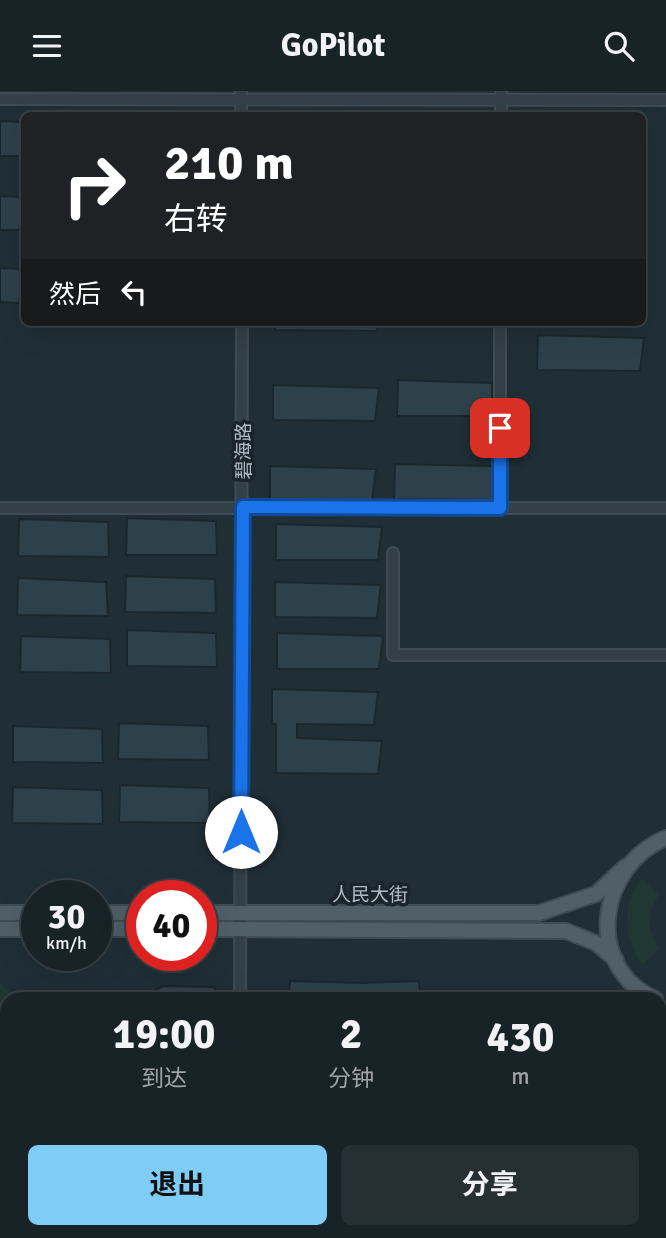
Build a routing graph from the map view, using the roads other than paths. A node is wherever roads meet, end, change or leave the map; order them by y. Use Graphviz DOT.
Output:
graph roads {
  1 [pos="241,95"];
  2 [pos="501,95"];
  3 [pos="0,99"];
  4 [pos="666,100"];
  5 [pos="242,326"];
  6 [pos="500,326"];
  7 [pos="243,507"];
  8 [pos="0,508"];
  9 [pos="500,508"];
  10 [pos="666,508"];
  11 [pos="393,553"];
  12 [pos="666,655"];
  13 [pos="665,837"];
  14 [pos="625,867"];
  15 [pos="0,913"];
  16 [pos="21,913"];
  17 [pos="217,913"];
  18 [pos="240,913"];
  19 [pos="0,929"];
  20 [pos="21,929"];
  21 [pos="217,929"];
  22 [pos="240,929"];
  23 [pos="615,960"];
  24 [pos="240,992"];
  25 [pos="644,992"];
  1 -- 2 [label="street"];
  1 -- 3 [label="street"];
  2 -- 4 [label="street"];
  5 -- 7 [label="street, 碧海路"];
  6 -- 9 [label="street"];
  7 -- 8 [label="street"];
  7 -- 9 [label="street"];
  7 -- 18 [label="street, 碧海路"];
  9 -- 10 [label="street"];
  11 -- 12 [label="street"];
  13 -- 14 [label="main road, 人民大街"];
  14 -- 18 [label="main road, 人民大街"];
  14 -- 23 [label="main road"];
  15 -- 16 [label="main road"];
  17 -- 18 [label="main road, 人民大街"];
  18 -- 22 [label="street, 碧海路"];
  19 -- 20 [label="main road"];
  21 -- 22 [label="main road, 人民大街"];
  22 -- 23 [label="main road, 人民大街"];
  22 -- 24 [label="street, 碧海路"];
  23 -- 25 [label="main road"];
}
